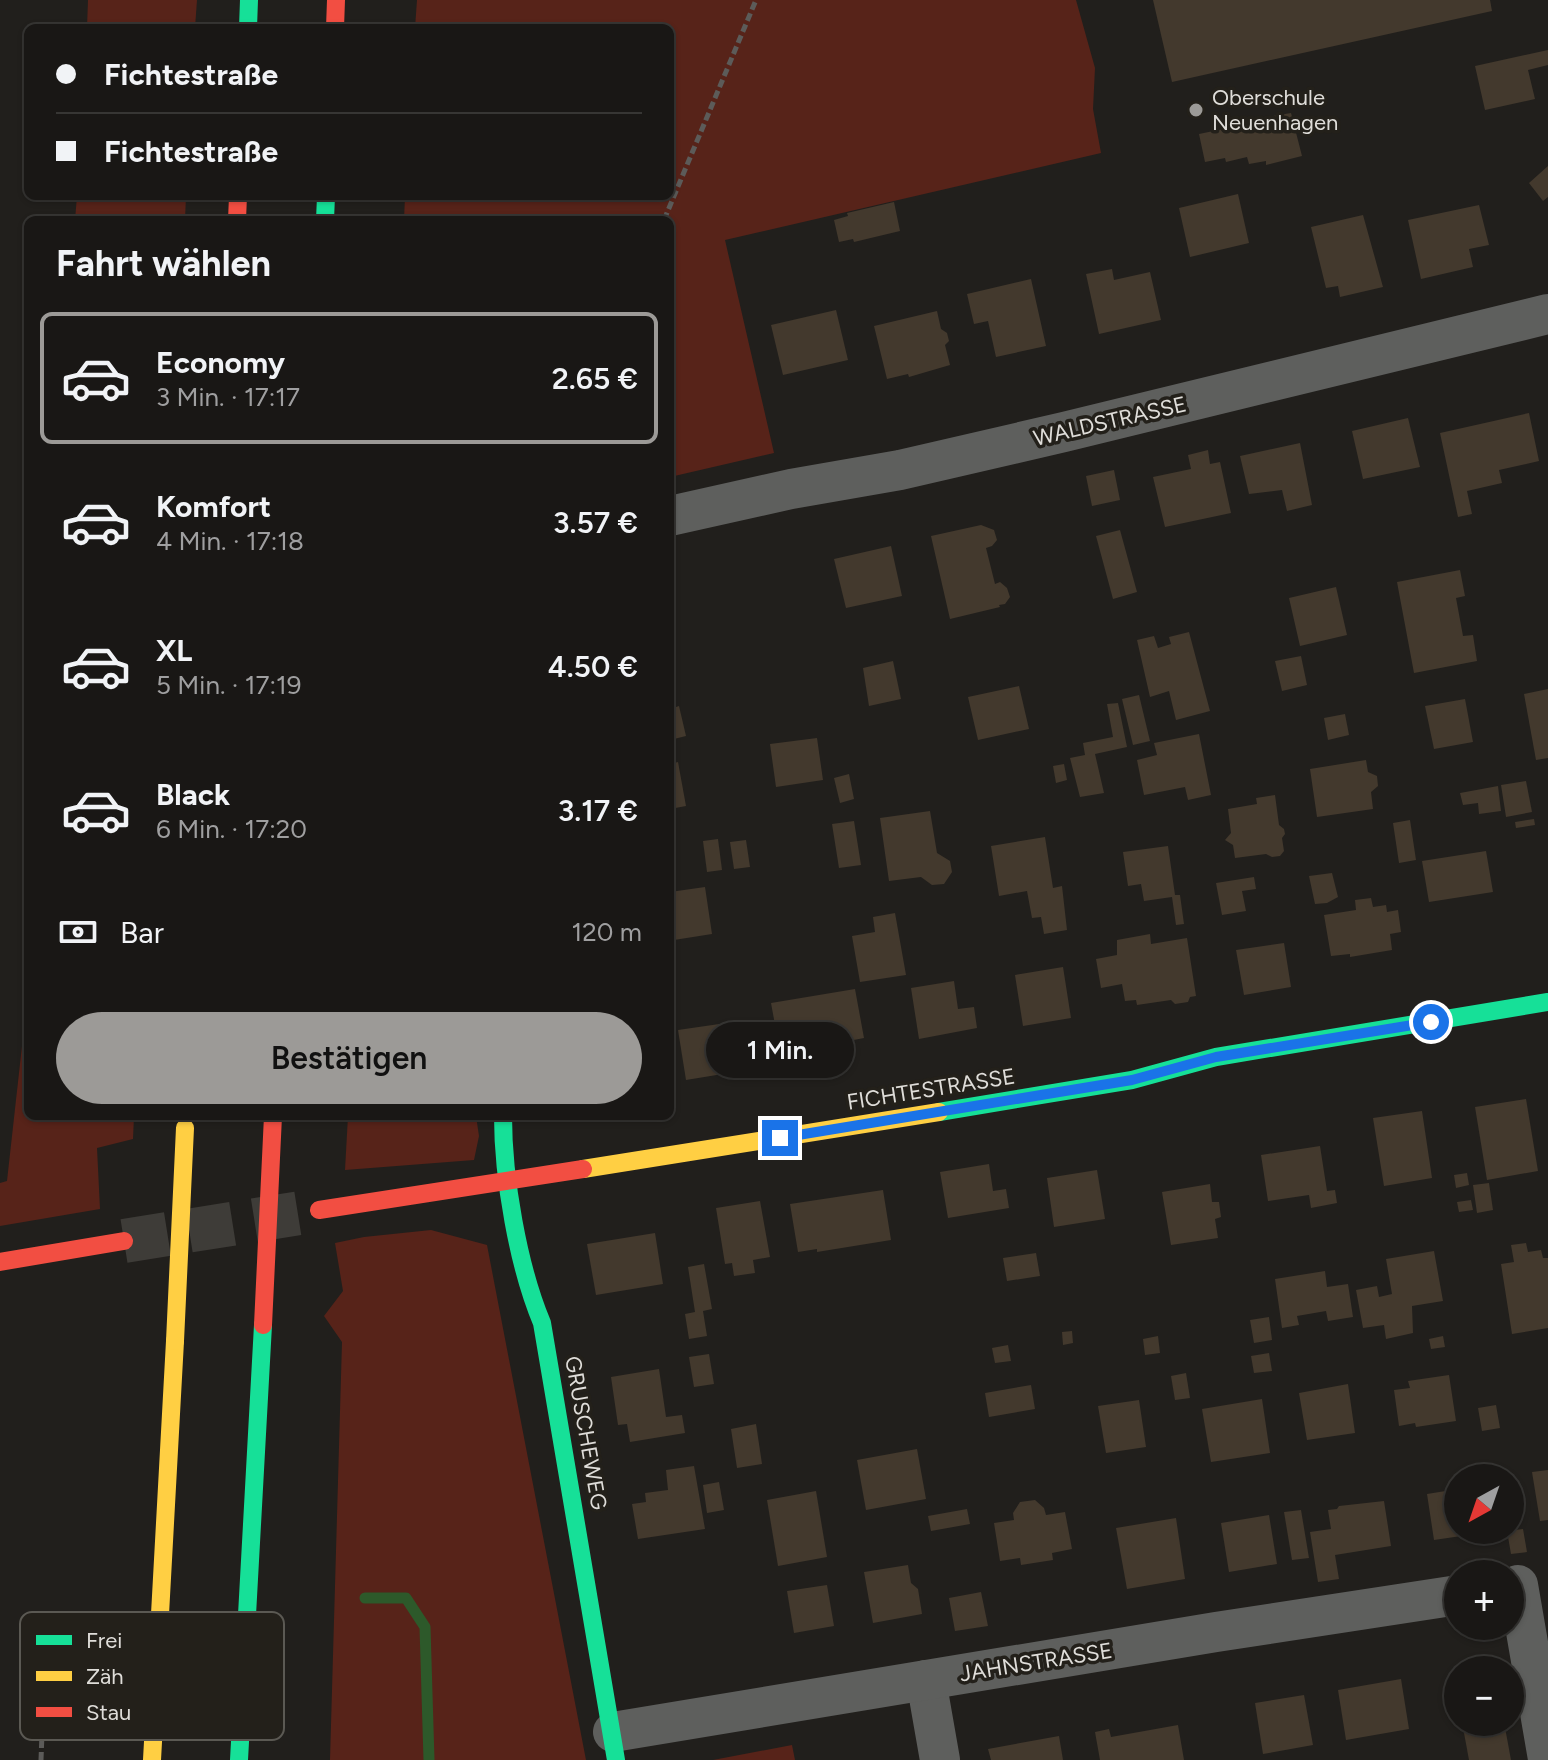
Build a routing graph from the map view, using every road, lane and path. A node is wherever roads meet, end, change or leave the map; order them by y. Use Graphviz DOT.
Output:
graph roads {
  1 [pos="249,0"];
  2 [pos="336,0"];
  3 [pos="756,0"];
  4 [pos="248,24"];
  5 [pos="335,24"];
  6 [pos="674,196"];
  7 [pos="1548,314"];
  8 [pos="674,515"];
  9 [pos="1548,1002"];
  10 [pos="273,1120"];
  11 [pos="503,1120"];
  12 [pos="186,1122"];
  13 [pos="507,1179"];
  14 [pos="319,1210"];
  15 [pos="124,1241"];
  16 [pos="0,1262"];
  17 [pos="1525,1584"];
  18 [pos="1444,1597"];
  19 [pos="160,1612"];
  20 [pos="247,1612"];
  21 [pos="926,1680"];
  22 [pos="42,1740"];
  23 [pos="153,1740"];
  24 [pos="240,1740"];
  25 [pos="615,1746"];
  26 [pos="1548,1759"];
  27 [pos="41,1760"];
  28 [pos="152,1760"];
  29 [pos="239,1760"];
  30 [pos="940,1760"];
  1 -- 4 [label="main road"];
  2 -- 5 [label="main road"];
  3 -- 6 [label="path"];
  7 -- 8 [label="street, WALDSTRASSE"];
  9 -- 13 [label="main road, FICHTESTRASSE"];
  10 -- 20 [label="main road, bridge"];
  11 -- 13 [label="main road, GRUSCHEWEG"];
  12 -- 19 [label="main road, bridge"];
  13 -- 14 [label="main road, FICHTESTRASSE"];
  13 -- 25 [label="main road, GRUSCHEWEG"];
  15 -- 16 [label="main road"];
  17 -- 26 [label="street"];
  18 -- 21 [label="street, JAHNSTRASSE"];
  21 -- 25 [label="street, JAHNSTRASSE"];
  21 -- 30 [label="street"];
  22 -- 27 [label="path"];
  23 -- 28 [label="main road, bridge"];
  24 -- 29 [label="main road, bridge"];
}
